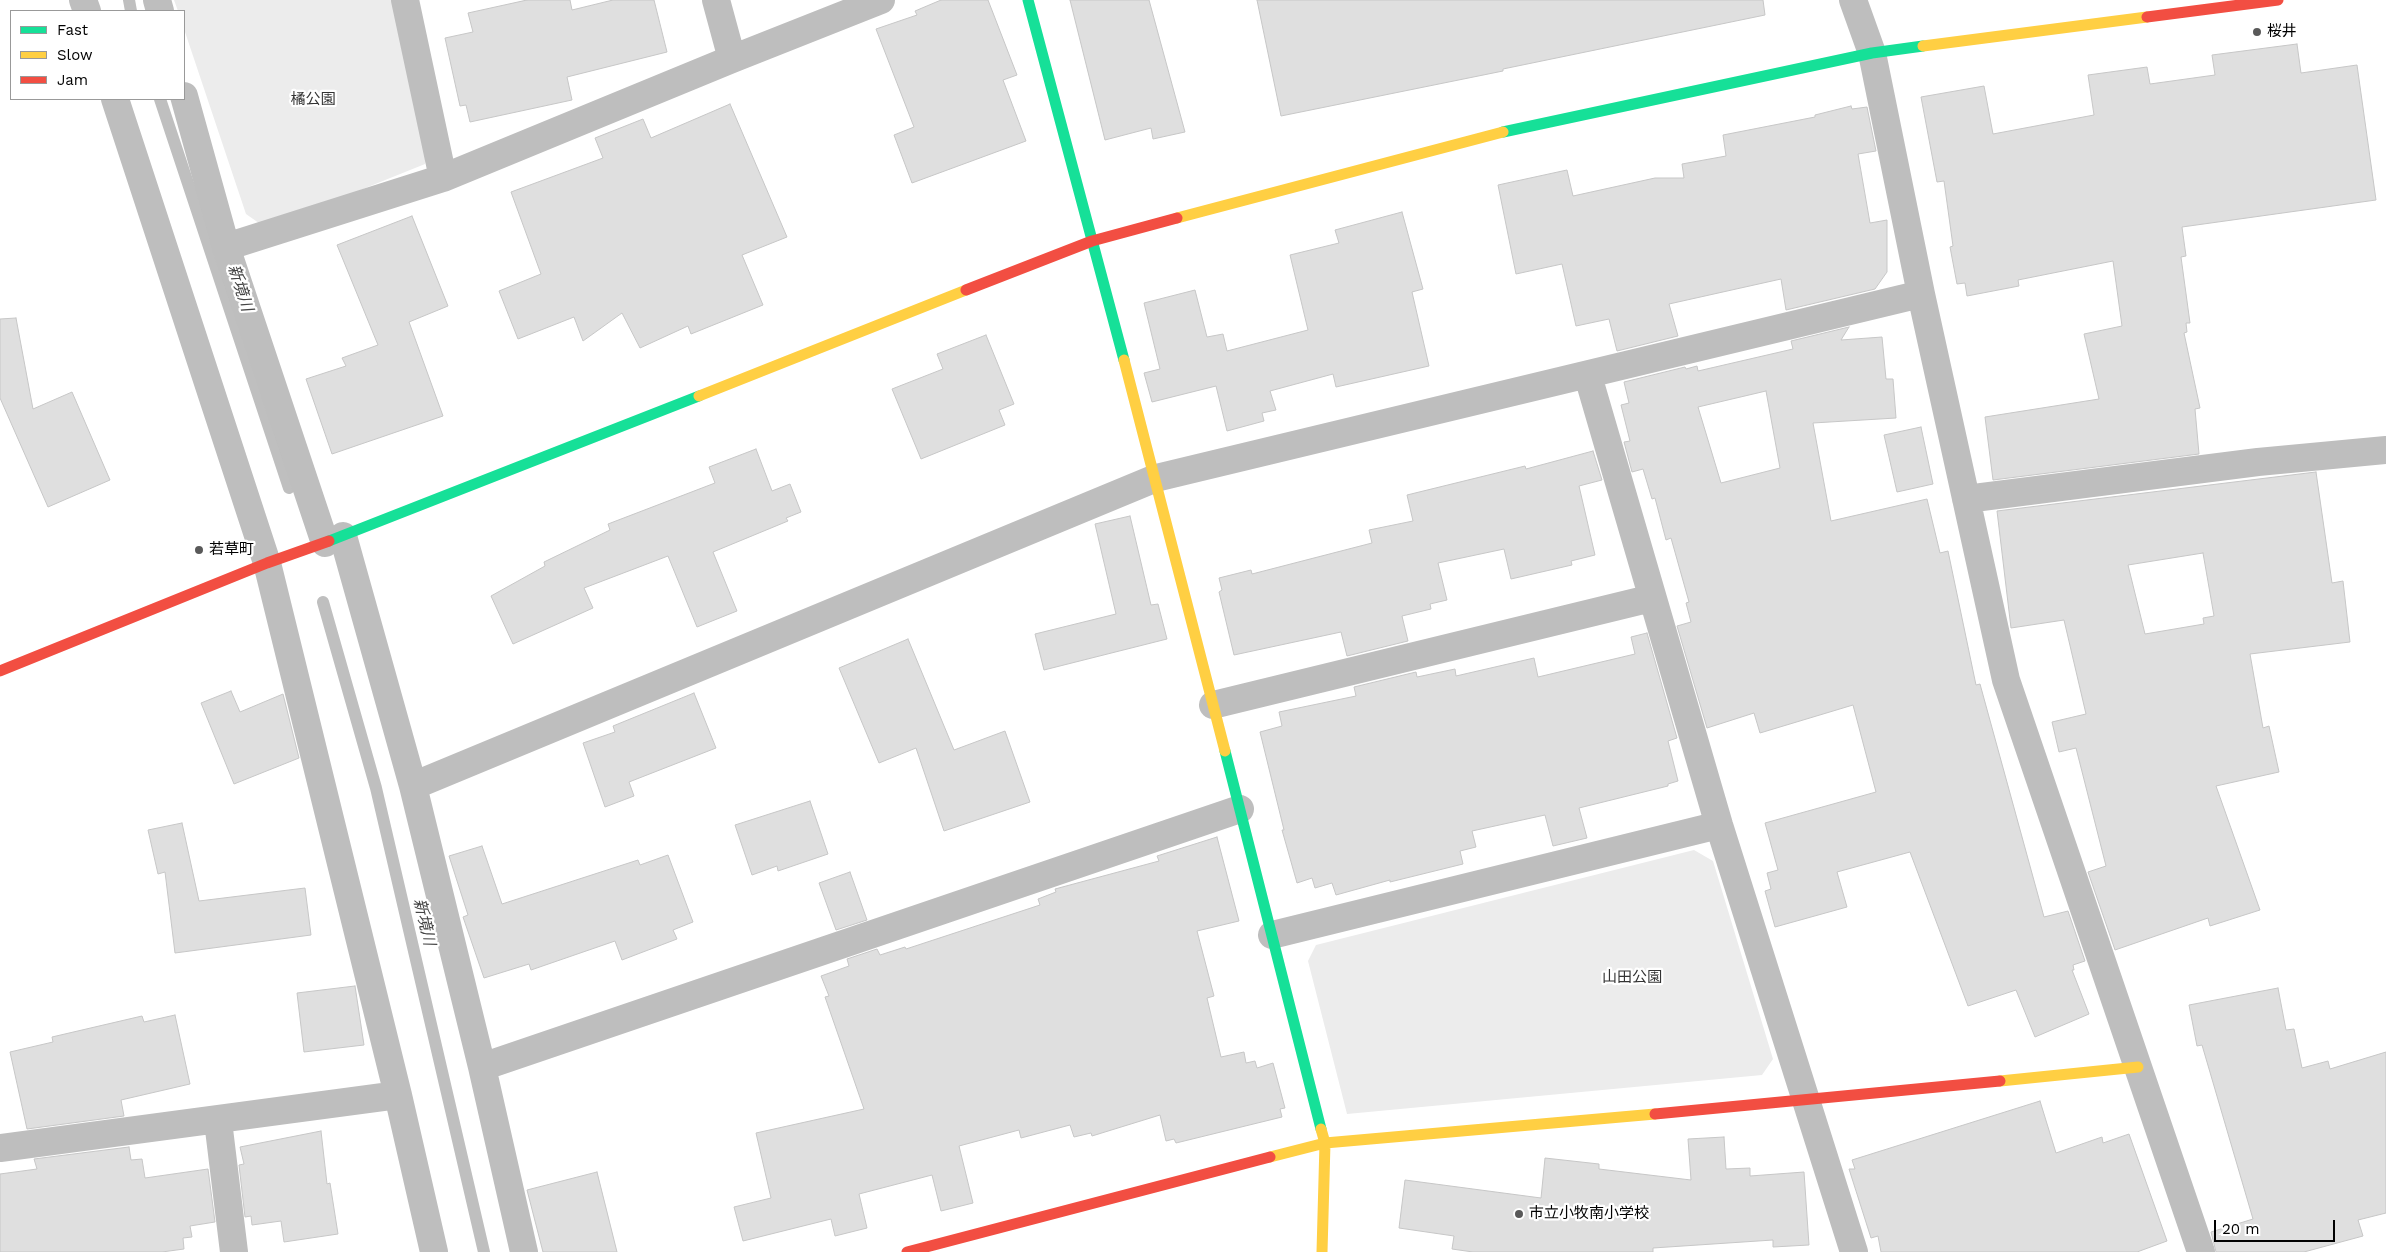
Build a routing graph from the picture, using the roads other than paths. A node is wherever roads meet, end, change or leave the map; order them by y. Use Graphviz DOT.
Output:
graph roads {
  1 [pos="405,0"];
  2 [pos="716,0"];
  3 [pos="881,0"];
  4 [pos="1028,0"];
  5 [pos="1853,0"];
  6 [pos="2278,0"];
  7 [pos="2200,5"];
  8 [pos="1872,52"];
  9 [pos="732,59"];
  10 [pos="115,100"];
  11 [pos="185,100"];
  12 [pos="444,178"];
  13 [pos="1092,241"];
  14 [pos="226,247"];
  15 [pos="1921,294"];
  16 [pos="1588,376"];
  17 [pos="2386,450"];
  18 [pos="1156,478"];
  19 [pos="1966,499"];
  20 [pos="334,540"];
  21 [pos="267,563"];
  22 [pos="1652,598"];
  23 [pos="0,671"];
  24 [pos="1213,706"];
  25 [pos="413,786"];
  26 [pos="1240,808"];
  27 [pos="1719,825"];
  28 [pos="1272,935"];
  29 [pos="482,1067"];
  30 [pos="2138,1067"];
  31 [pos="398,1095"];
  32 [pos="1806,1101"];
  33 [pos="218,1120"];
  34 [pos="1325,1143"];
  35 [pos="0,1148"];
  36 [pos="234,1252"];
  37 [pos="434,1252"];
  38 [pos="524,1252"];
  39 [pos="907,1252"];
  40 [pos="1322,1252"];
  41 [pos="1854,1252"];
  42 [pos="2201,1252"];
  1 -- 12 [label="street"];
  2 -- 9 [label="street"];
  3 -- 9 [label="street"];
  4 -- 13 [label="street"];
  5 -- 8 [label="street"];
  6 -- 7 [label="street"];
  7 -- 8 [label="street"];
  8 -- 13 [label="street"];
  8 -- 15 [label="street"];
  9 -- 12 [label="street"];
  10 -- 21 [label="street"];
  11 -- 14 [label="street"];
  12 -- 14 [label="street"];
  13 -- 18 [label="street"];
  13 -- 20 [label="street"];
  14 -- 20 [label="street"];
  15 -- 16 [label="street"];
  15 -- 19 [label="street"];
  16 -- 18 [label="street"];
  16 -- 22 [label="street"];
  17 -- 19 [label="street"];
  18 -- 24 [label="street"];
  18 -- 25 [label="street"];
  19 -- 30 [label="street"];
  20 -- 21 [label="street"];
  20 -- 25 [label="street"];
  21 -- 23 [label="street"];
  21 -- 31 [label="street"];
  22 -- 24 [label="street"];
  22 -- 27 [label="street"];
  24 -- 26 [label="street"];
  25 -- 29 [label="street"];
  26 -- 28 [label="street"];
  26 -- 29 [label="street"];
  27 -- 28 [label="street"];
  27 -- 32 [label="street"];
  28 -- 34 [label="street"];
  29 -- 38 [label="street"];
  30 -- 32 [label="street"];
  30 -- 42 [label="street"];
  31 -- 33 [label="street"];
  31 -- 37 [label="street"];
  32 -- 34 [label="street"];
  32 -- 41 [label="street"];
  33 -- 35 [label="street"];
  33 -- 36 [label="street"];
  34 -- 39 [label="street"];
  34 -- 40 [label="street"];
}
